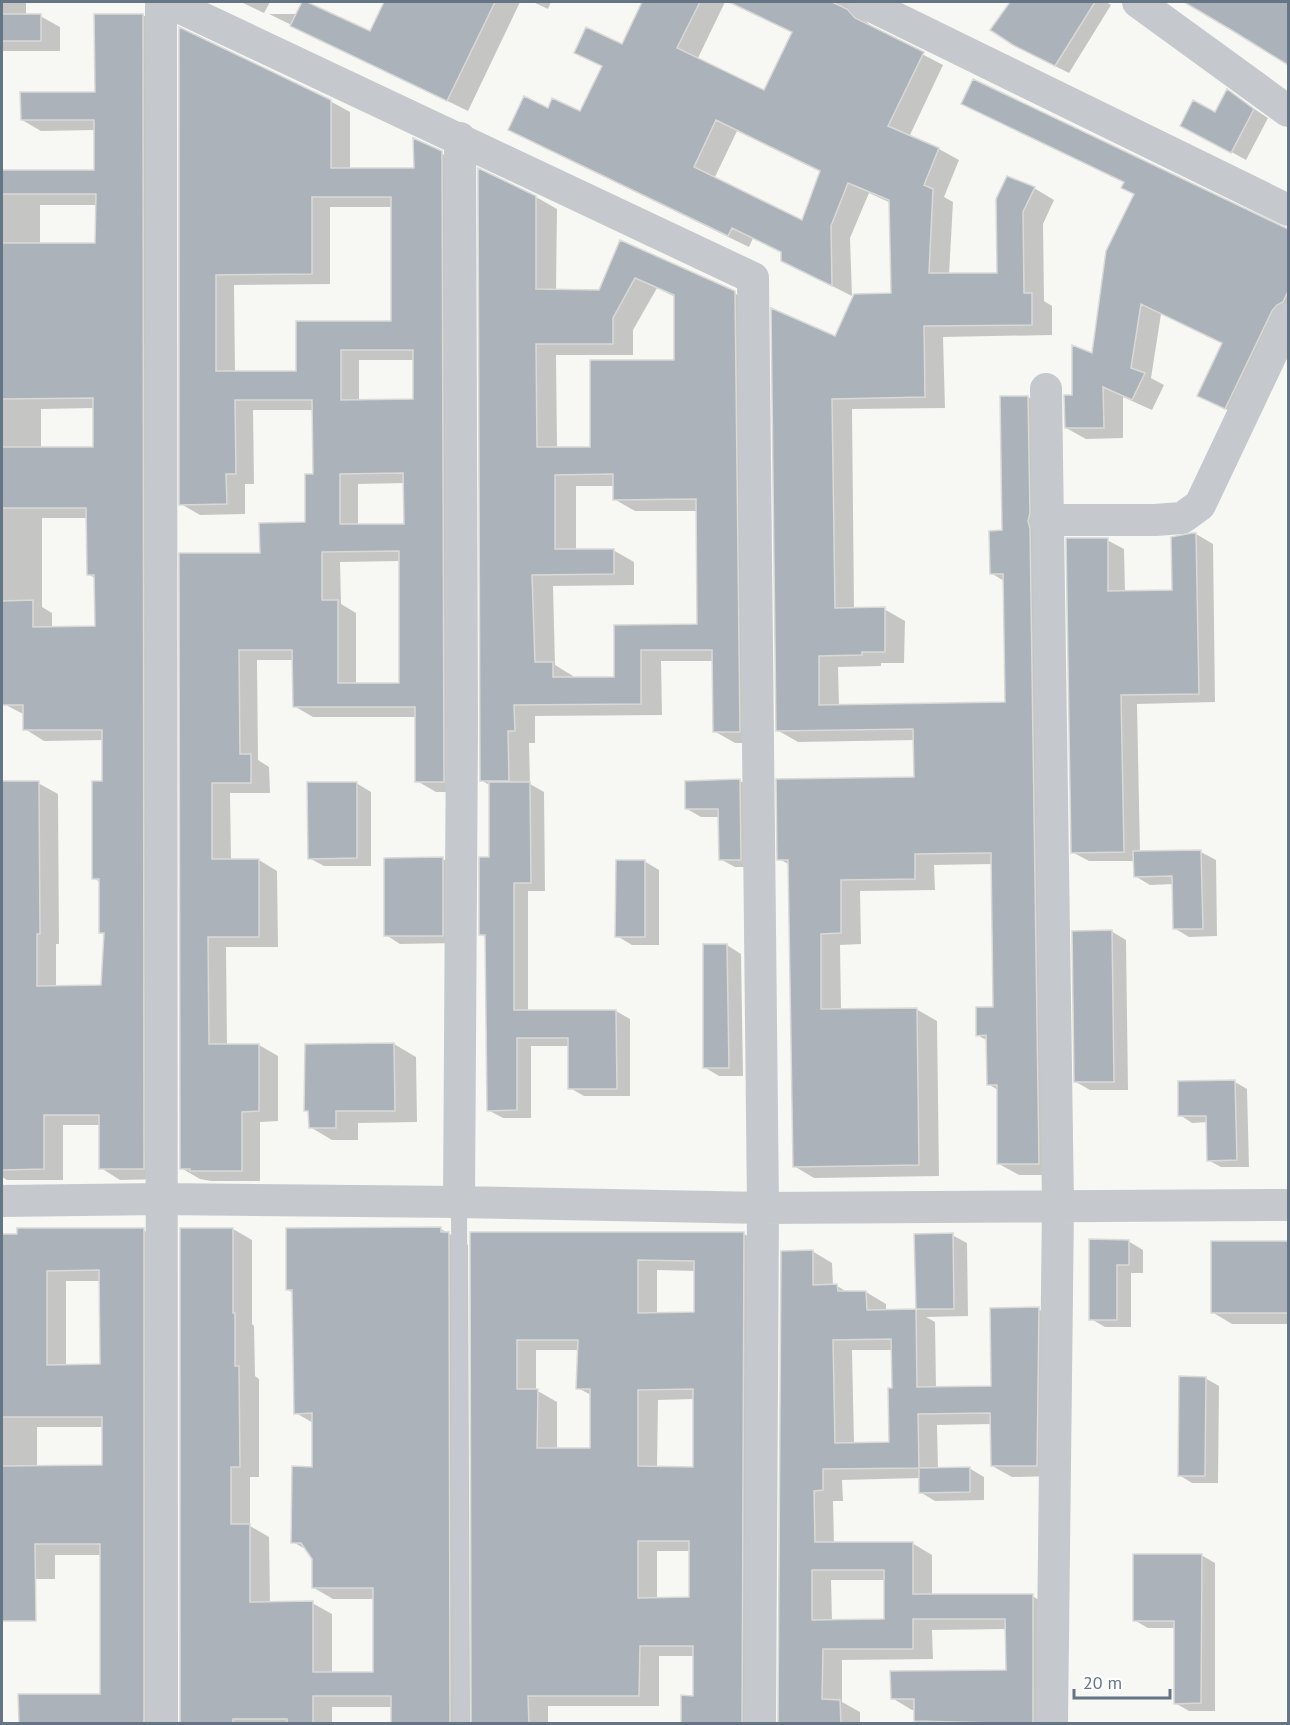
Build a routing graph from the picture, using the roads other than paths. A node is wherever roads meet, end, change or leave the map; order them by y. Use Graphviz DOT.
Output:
graph roads {
  1 [pos="161,2"];
  2 [pos="168,2"];
  3 [pos="863,2"];
  4 [pos="1138,2"];
  5 [pos="1288,111"];
  6 [pos="460,138"];
  7 [pos="1288,210"];
  8 [pos="1288,319"];
  9 [pos="1046,389"];
  10 [pos="1046,520"];
  11 [pos="161,1199"];
  12 [pos="2,1201"];
  13 [pos="459,1202"];
  14 [pos="1058,1205"];
  15 [pos="1288,1205"];
  16 [pos="763,1208"];
  17 [pos="162,1724"];
  18 [pos="460,1724"];
  19 [pos="760,1724"];
  20 [pos="1052,1724"];
  1 -- 11 [label="street"];
  2 -- 6 [label="street"];
  3 -- 7 [label="street"];
  4 -- 5 [label="street"];
  6 -- 13 [label="street"];
  6 -- 16 [label="street"];
  8 -- 10 [label="street"];
  9 -- 10 [label="street"];
  10 -- 14 [label="street"];
  11 -- 12 [label="street"];
  11 -- 13 [label="street"];
  11 -- 17 [label="street"];
  13 -- 16 [label="street"];
  13 -- 18 [label="lane"];
  14 -- 15 [label="street"];
  14 -- 16 [label="street"];
  14 -- 20 [label="street"];
  16 -- 19 [label="street"];
}
